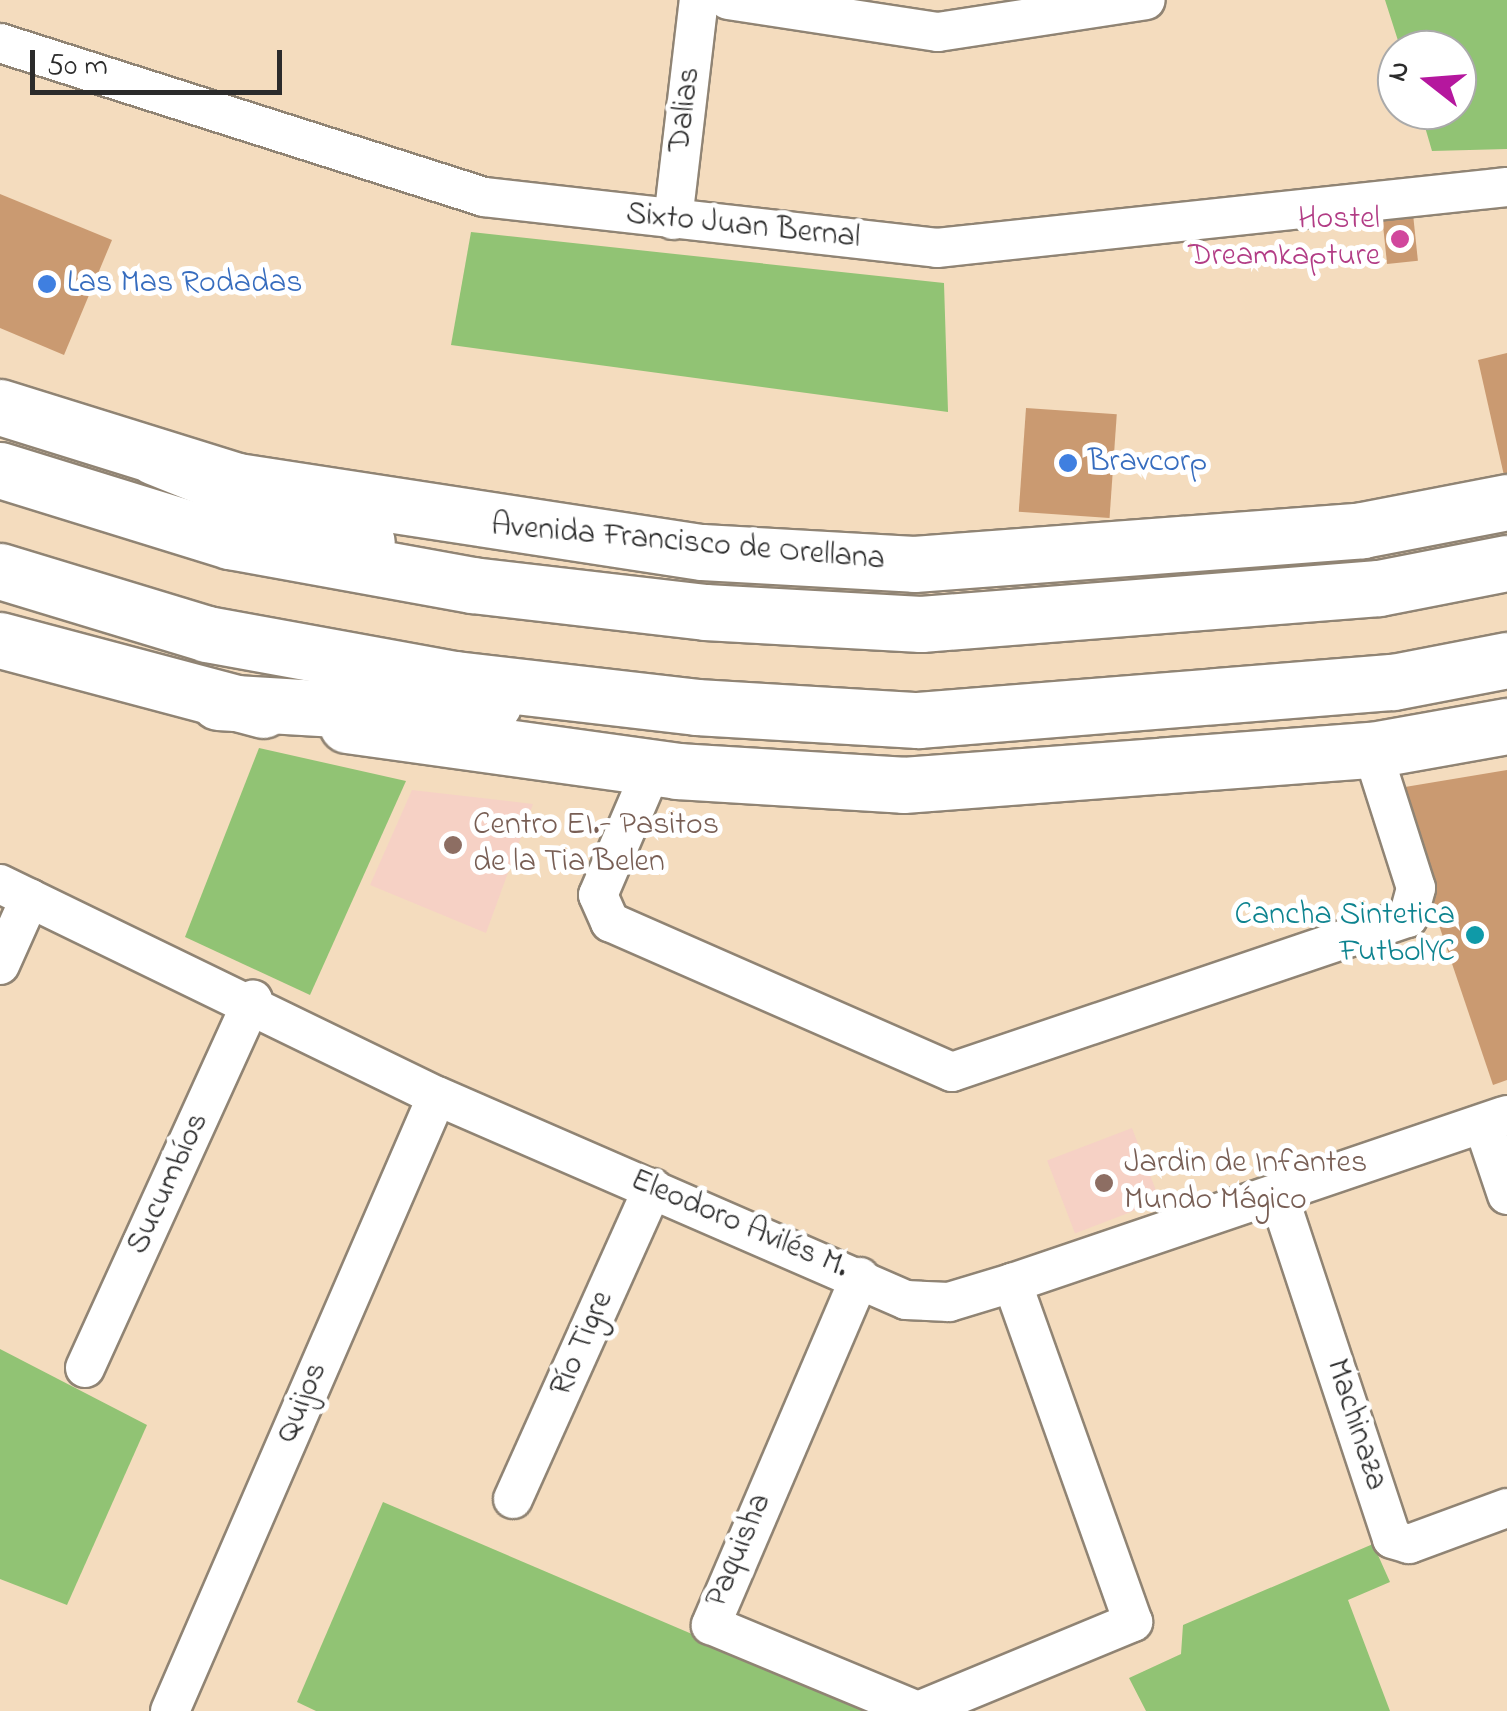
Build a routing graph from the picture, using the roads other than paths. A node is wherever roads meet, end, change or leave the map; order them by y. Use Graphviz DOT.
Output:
graph roads {
  1 [pos="699,0"];
  2 [pos="728,0"];
  3 [pos="1146,0"];
  4 [pos="913,14"];
  5 [pos="0,43"];
  6 [pos="1507,186"];
  7 [pos="674,220"];
  8 [pos="0,407"];
  9 [pos="155,457"];
  10 [pos="0,470"];
  11 [pos="1507,502"];
  12 [pos="1507,563"];
  13 [pos="0,571"];
  14 [pos="472,585"];
  15 [pos="0,640"];
  16 [pos="1507,660"];
  17 [pos="594,695"];
  18 [pos="218,702"];
  19 [pos="1507,726"];
  20 [pos="1372,750"];
  21 [pos="652,768"];
  22 [pos="15,891"];
  23 [pos="0,965"];
  24 [pos="253,1000"];
  25 [pos="437,1096"];
  26 [pos="1495,1119"];
  27 [pos="653,1188"];
  28 [pos="1278,1194"];
  29 [pos="1507,1195"];
  30 [pos="860,1277"];
  31 [pos="1012,1283"];
  32 [pos="85,1368"];
  33 [pos="513,1499"];
  34 [pos="1507,1508"];
  35 [pos="170,1711"];
  1 -- 7 [label="street, Dalias"];
  2 -- 4 [label="street"];
  3 -- 4 [label="street"];
  5 -- 7 [label="street, Sixto Juan Bernal"];
  6 -- 7 [label="street, Sixto Juan Bernal"];
  8 -- 9 [label="main road, Avenida Francisco de Orellana"];
  9 -- 11 [label="main road, Avenida Francisco de Orellana"];
  9 -- 14 [label="main road"];
  10 -- 14 [label="main road, Avenida Francisco de Orellana"];
  12 -- 14 [label="main road, Avenida Francisco de Orellana"];
  13 -- 17 [label="main road"];
  15 -- 18 [label="main road"];
  16 -- 17 [label="main road"];
  17 -- 18 [label="main road"];
  18 -- 21 [label="main road"];
  19 -- 20 [label="main road"];
  20 -- 21 [label="main road"];
  20 -- 21 [label="street"];
  22 -- 23 [label="street"];
  22 -- 24 [label="street, Eleodoro Avilés M."];
  24 -- 25 [label="street, Eleodoro Avilés M."];
  24 -- 32 [label="street, Sucumbíos"];
  25 -- 27 [label="street, Eleodoro Avilés M."];
  25 -- 35 [label="street, Quijos"];
  26 -- 28 [label="street, Eleodoro Avilés M."];
  26 -- 29 [label="street"];
  27 -- 30 [label="street, Eleodoro Avilés M."];
  27 -- 33 [label="street, Río Tigre"];
  28 -- 31 [label="street, Eleodoro Avilés M."];
  28 -- 34 [label="street, Machinaza"];
  30 -- 31 [label="street, Eleodoro Avilés M."];
  30 -- 31 [label="street, Paquisha"];
}
